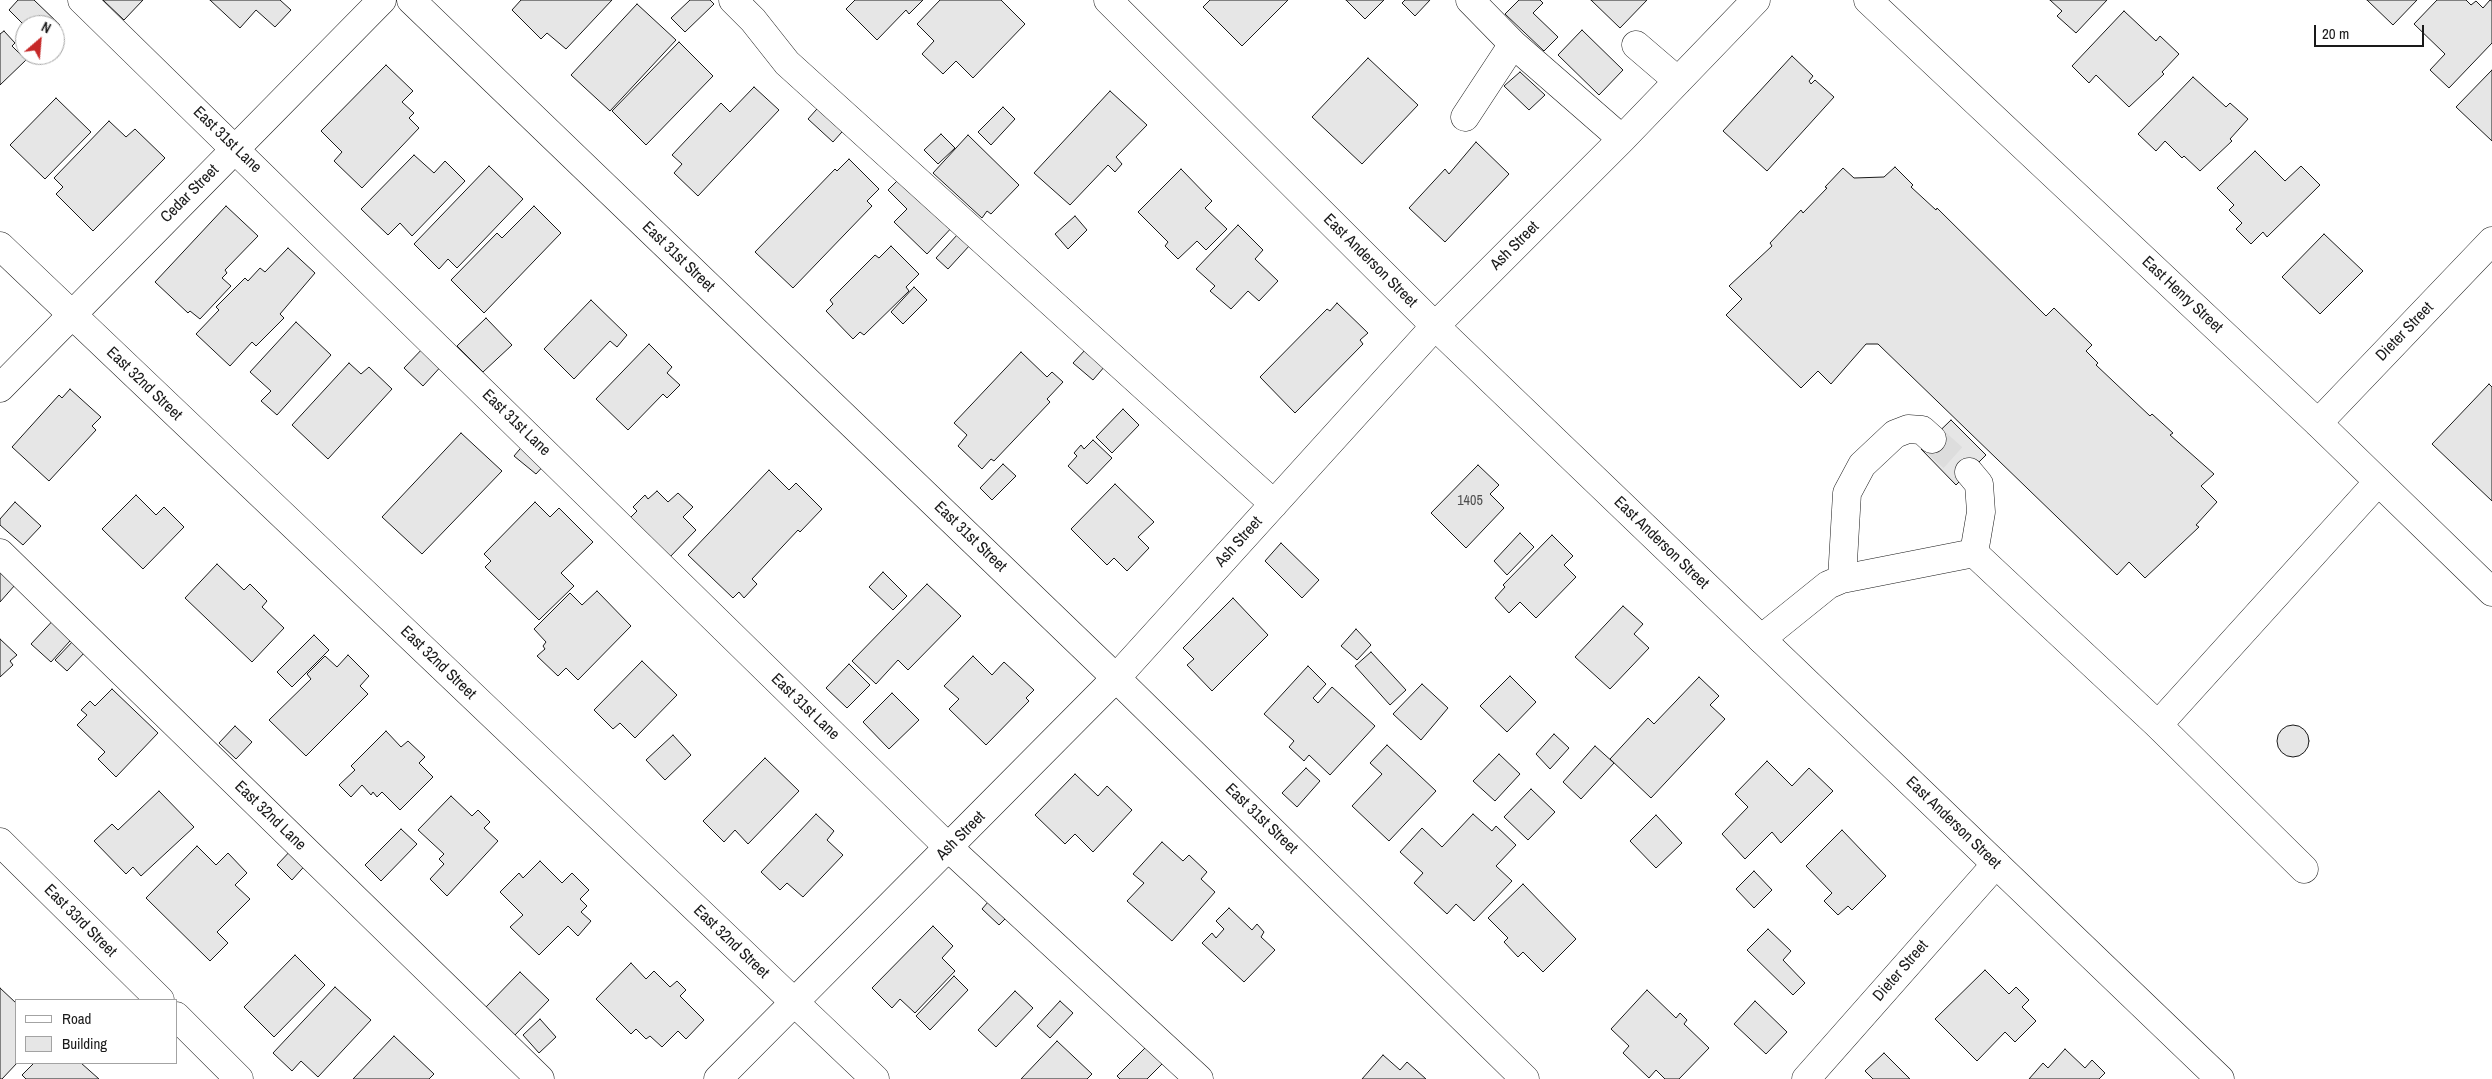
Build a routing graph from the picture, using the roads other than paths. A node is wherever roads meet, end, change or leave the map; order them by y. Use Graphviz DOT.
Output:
graph roads {
  1 [pos="82,0"];
  2 [pos="382,0"];
  3 [pos="411,0"];
  4 [pos="733,0"];
  5 [pos="1108,0"];
  6 [pos="1470,0"];
  7 [pos="1756,0"];
  8 [pos="1868,0"];
  9 [pos="1513,44"];
  10 [pos="1636,45"];
  11 [pos="1678,81"];
  12 [pos="1465,117"];
  13 [pos="1622,139"];
  14 [pos="236,148"];
  15 [pos="2492,241"];
  16 [pos="0,246"];
  17 [pos="71,314"];
  18 [pos="1435,326"];
  19 [pos="0,388"];
  20 [pos="2318,423"];
  21 [pos="1932,439"];
  22 [pos="1969,472"];
  23 [pos="2378,482"];
  24 [pos="1274,504"];
  25 [pos="0,553"];
  26 [pos="1974,553"];
  27 [pos="1842,579"];
  28 [pos="2492,592"];
  29 [pos="1761,639"];
  30 [pos="1116,678"];
  31 [pos="2158,725"];
  32 [pos="0,842"];
  33 [pos="949,848"];
  34 [pos="1996,864"];
  35 [pos="2304,869"];
  36 [pos="159,999"];
  37 [pos="796,1003"];
  38 [pos="178,1018"];
  39 [pos="240,1079"];
  40 [pos="540,1079"];
  41 [pos="718,1079"];
  42 [pos="875,1079"];
  43 [pos="1200,1079"];
  44 [pos="1525,1079"];
  45 [pos="1806,1079"];
  46 [pos="2220,1079"];
  1 -- 14 [label="street, East 31st Lane"];
  2 -- 14 [label="street, Cedar Street"];
  3 -- 30 [label="street, East 31st Street"];
  4 -- 24 [label="street"];
  5 -- 18 [label="street, East Anderson Street"];
  6 -- 9 [label="street"];
  7 -- 11 [label="street, Ash Street"];
  8 -- 20 [label="street, East Henry Street"];
  9 -- 12 [label="street"];
  9 -- 13 [label="street"];
  10 -- 11 [label="street"];
  11 -- 13 [label="street, Ash Street"];
  13 -- 18 [label="street, Ash Street"];
  14 -- 17 [label="street, Cedar Street"];
  14 -- 33 [label="street, East 31st Lane"];
  15 -- 20 [label="street, Dieter Street"];
  16 -- 17 [label="street, East 32nd Street"];
  17 -- 19 [label="street, Cedar Street"];
  17 -- 37 [label="street, East 32nd Street"];
  18 -- 24 [label="street, Ash Street"];
  18 -- 29 [label="street, East Anderson Street"];
  20 -- 23 [label="street, East Henry Street"];
  21 -- 27 [label="street"];
  22 -- 26 [label="street"];
  23 -- 28 [label="street, East Henry Street"];
  23 -- 31 [label="street"];
  24 -- 30 [label="street, Ash Street"];
  25 -- 40 [label="street, East 32nd Lane"];
  26 -- 27 [label="street"];
  26 -- 31 [label="street"];
  27 -- 29 [label="street"];
  29 -- 34 [label="street, East Anderson Street"];
  30 -- 33 [label="street, Ash Street"];
  30 -- 44 [label="street, East 31st Street"];
  31 -- 35 [label="street"];
  32 -- 36 [label="street, East 33rd Street"];
  33 -- 37 [label="street, Ash Street"];
  33 -- 43 [label="street, East 31st Lane"];
  34 -- 45 [label="street, Dieter Street"];
  34 -- 46 [label="street, East Anderson Street"];
  37 -- 41 [label="street, Ash Street"];
  37 -- 42 [label="street, East 32nd Street"];
  38 -- 39 [label="street"];
}
